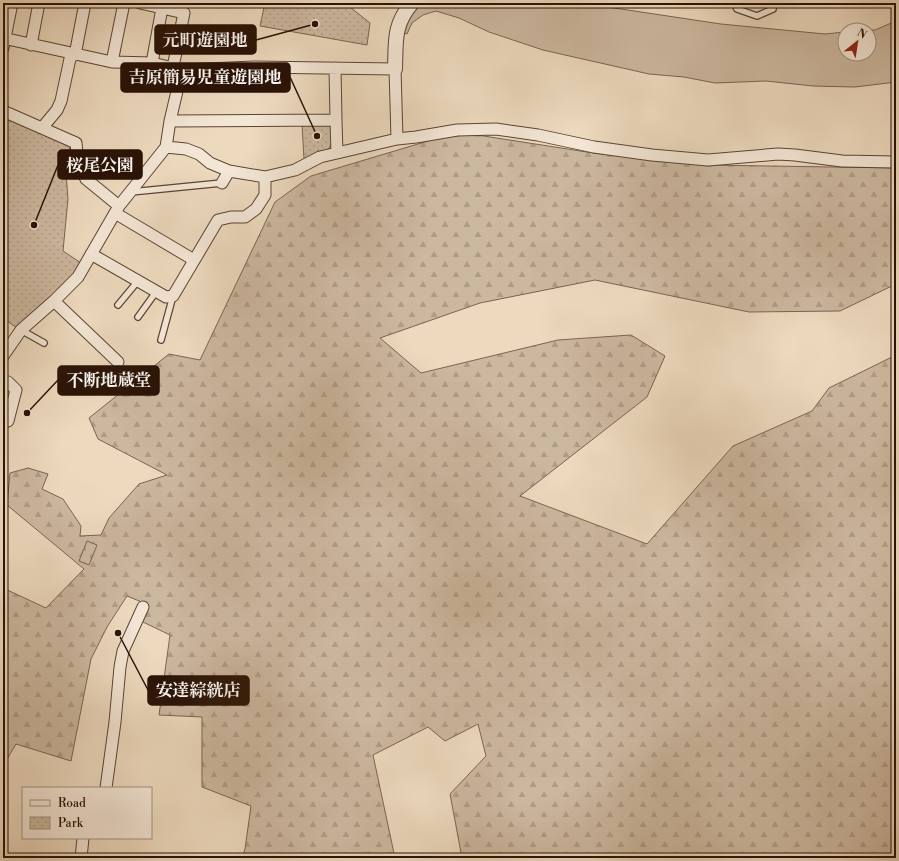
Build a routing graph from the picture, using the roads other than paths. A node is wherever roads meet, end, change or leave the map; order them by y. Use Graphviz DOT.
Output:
graph roads {
  1 [pos="12,3"];
  2 [pos="39,3"];
  3 [pos="85,3"];
  4 [pos="124,3"];
  5 [pos="140,3"];
  6 [pos="412,3"];
  7 [pos="734,3"];
  8 [pos="771,3"];
  9 [pos="162,8"];
  10 [pos="4,42"];
  11 [pos="31,45"];
  12 [pos="73,54"];
  13 [pos="112,62"];
  14 [pos="152,63"];
  15 [pos="177,68"];
  16 [pos="335,68"];
  17 [pos="395,69"];
  18 [pos="3,111"];
  19 [pos="336,120"];
  20 [pos="170,121"];
  21 [pos="42,128"];
  22 [pos="397,139"];
  23 [pos="166,147"];
  24 [pos="337,154"];
  25 [pos="896,162"];
  26 [pos="229,171"];
  27 [pos="266,177"];
  28 [pos="222,183"];
  29 [pos="131,192"];
  30 [pos="117,209"];
  31 [pos="91,254"];
  32 [pos="194,260"];
  33 [pos="138,281"];
  34 [pos="156,292"];
  35 [pos="173,296"];
  36 [pos="54,301"];
  37 [pos="118,305"];
  38 [pos="138,317"];
  39 [pos="21,330"];
  40 [pos="161,340"];
  41 [pos="44,343"];
  42 [pos="3,356"];
  43 [pos="118,362"];
  44 [pos="3,381"];
  45 [pos="8,421"];
  46 [pos="143,606"];
  47 [pos="106,787"];
  48 [pos="83,839"];
  49 [pos="81,858"];
  1 -- 10 [label="street"];
  2 -- 11 [label="street"];
  3 -- 12 [label="street"];
  4 -- 13 [label="street"];
  5 -- 9 [label="street"];
  6 -- 17 [label="street"];
  7 -- 8 [label="lane"];
  9 -- 14 [label="street"];
  9 -- 15 [label="street"];
  10 -- 11 [label="street"];
  11 -- 12 [label="street"];
  12 -- 13 [label="street"];
  12 -- 21 [label="street"];
  13 -- 14 [label="street"];
  14 -- 15 [label="street"];
  15 -- 16 [label="street"];
  15 -- 20 [label="street"];
  16 -- 17 [label="street"];
  16 -- 19 [label="street"];
  17 -- 22 [label="street"];
  18 -- 21 [label="street"];
  19 -- 20 [label="street"];
  19 -- 24 [label="street"];
  20 -- 23 [label="street"];
  21 -- 30 [label="street"];
  22 -- 24 [label="street"];
  22 -- 25 [label="street"];
  23 -- 26 [label="street"];
  23 -- 29 [label="street"];
  24 -- 27 [label="street"];
  26 -- 27 [label="street"];
  26 -- 28 [label="street"];
  27 -- 32 [label="street"];
  28 -- 29 [label="lane"];
  29 -- 30 [label="street"];
  30 -- 31 [label="street"];
  30 -- 32 [label="street"];
  31 -- 33 [label="street"];
  31 -- 36 [label="street"];
  32 -- 35 [label="street"];
  33 -- 34 [label="street"];
  33 -- 37 [label="lane"];
  34 -- 35 [label="street"];
  34 -- 38 [label="lane"];
  35 -- 40 [label="lane"];
  36 -- 39 [label="street"];
  36 -- 43 [label="street"];
  39 -- 41 [label="lane"];
  39 -- 42 [label="street"];
  44 -- 45 [label="street"];
  46 -- 47 [label="street"];
  48 -- 49 [label="street"];
}
